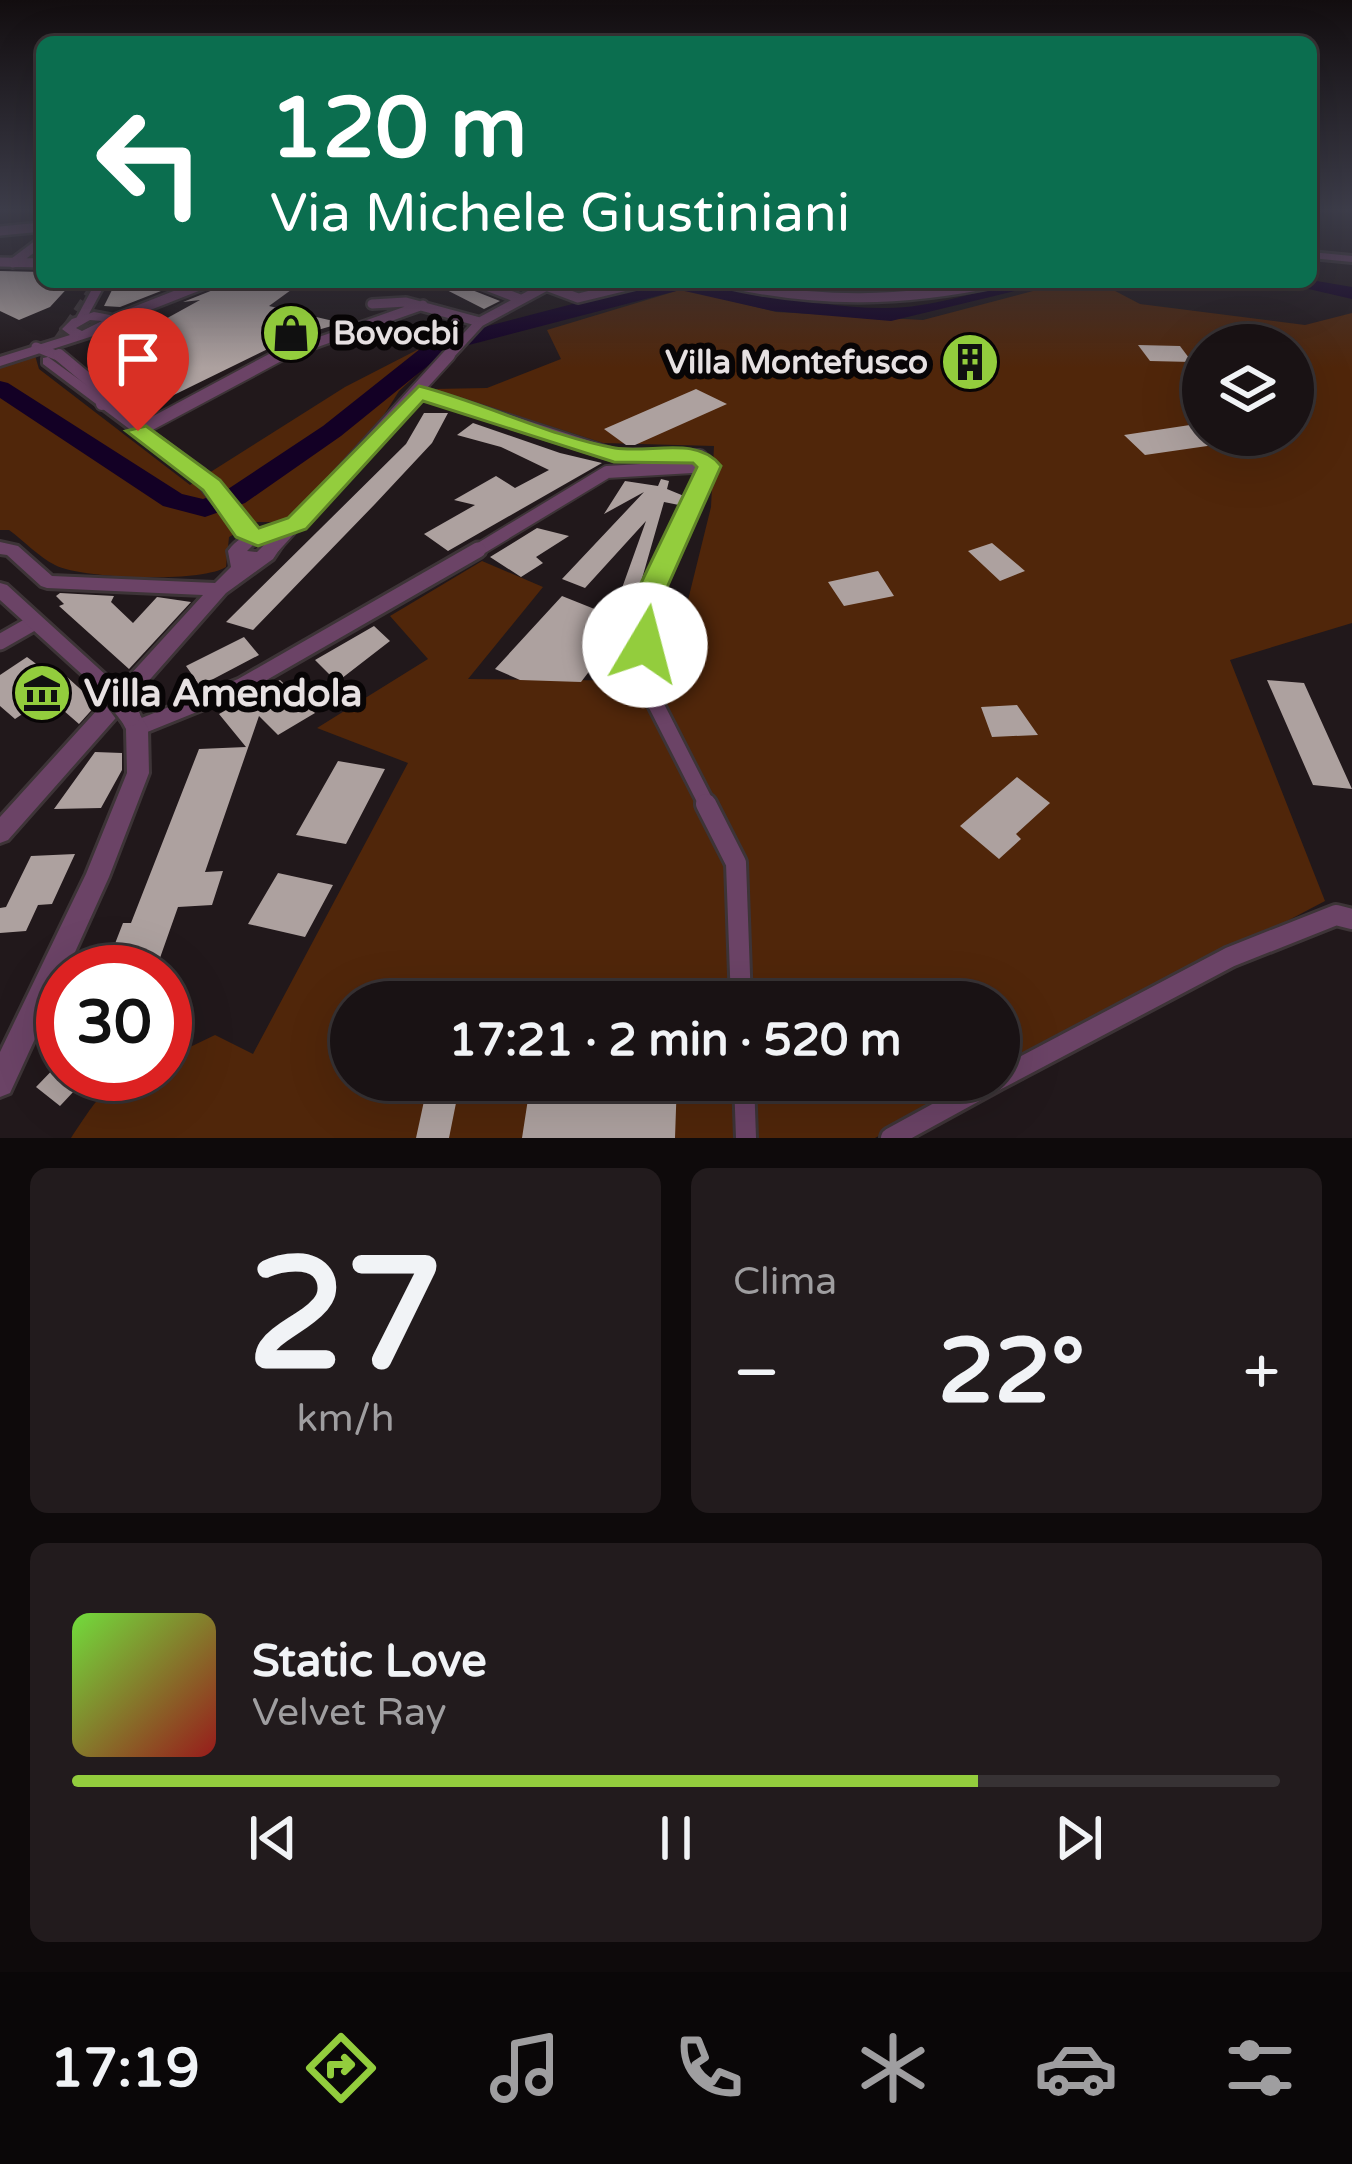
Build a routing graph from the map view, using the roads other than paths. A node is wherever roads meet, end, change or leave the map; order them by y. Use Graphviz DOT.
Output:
graph roads {
  1 [pos="0,262"];
  2 [pos="13,263"];
  3 [pos="36,263"];
  4 [pos="98,288"];
  5 [pos="194,288"];
  6 [pos="492,288"];
  7 [pos="542,288"];
  8 [pos="558,288"];
  9 [pos="619,288"];
  10 [pos="747,288"];
  11 [pos="958,288"];
  12 [pos="520,299"];
  13 [pos="372,304"];
  14 [pos="423,305"];
  15 [pos="110,321"];
  16 [pos="480,322"];
  17 [pos="76,327"];
  18 [pos="40,345"];
  19 [pos="49,361"];
  20 [pos="0,362"];
  21 [pos="419,392"];
  22 [pos="102,404"];
  23 [pos="138,431"];
  24 [pos="704,461"];
  25 [pos="258,538"];
  26 [pos="0,548"];
  27 [pos="240,552"];
  28 [pos="225,585"];
  29 [pos="0,589"];
  30 [pos="35,622"];
  31 [pos="0,642"];
  32 [pos="133,722"];
  33 [pos="0,833"];
  34 [pos="1352,919"];
  35 [pos="740,981"];
  36 [pos="1020,1068"];
  37 [pos="0,1083"];
  38 [pos="745,1101"];
  39 [pos="959,1101"];
  40 [pos="746,1138"];
  41 [pos="891,1138"];
  1 -- 2 [label="street"];
  2 -- 3 [label="street"];
  4 -- 17 [label="street"];
  5 -- 15 [label="street"];
  6 -- 12 [label="street"];
  7 -- 12 [label="street"];
  8 -- 9 [label="street"];
  10 -- 11 [label="street"];
  12 -- 16 [label="street"];
  13 -- 14 [label="street"];
  14 -- 16 [label="street"];
  14 -- 23 [label="street"];
  15 -- 17 [label="street"];
  16 -- 21 [label="street"];
  17 -- 18 [label="street"];
  18 -- 20 [label="street"];
  18 -- 22 [label="street"];
  19 -- 22 [label="street"];
  21 -- 24 [label="street"];
  21 -- 25 [label="street"];
  22 -- 23 [label="street"];
  23 -- 25 [label="street"];
  24 -- 32 [label="street"];
  24 -- 35 [label="street"];
  25 -- 27 [label="street"];
  25 -- 27 [label="street"];
  25 -- 28 [label="street"];
  26 -- 28 [label="street"];
  27 -- 28 [label="street"];
  28 -- 33 [label="street"];
  29 -- 30 [label="street"];
  30 -- 31 [label="street"];
  30 -- 32 [label="street, bridge"];
  32 -- 37 [label="street"];
  34 -- 36 [label="street"];
  38 -- 40 [label="street"];
  39 -- 41 [label="street"];
}
